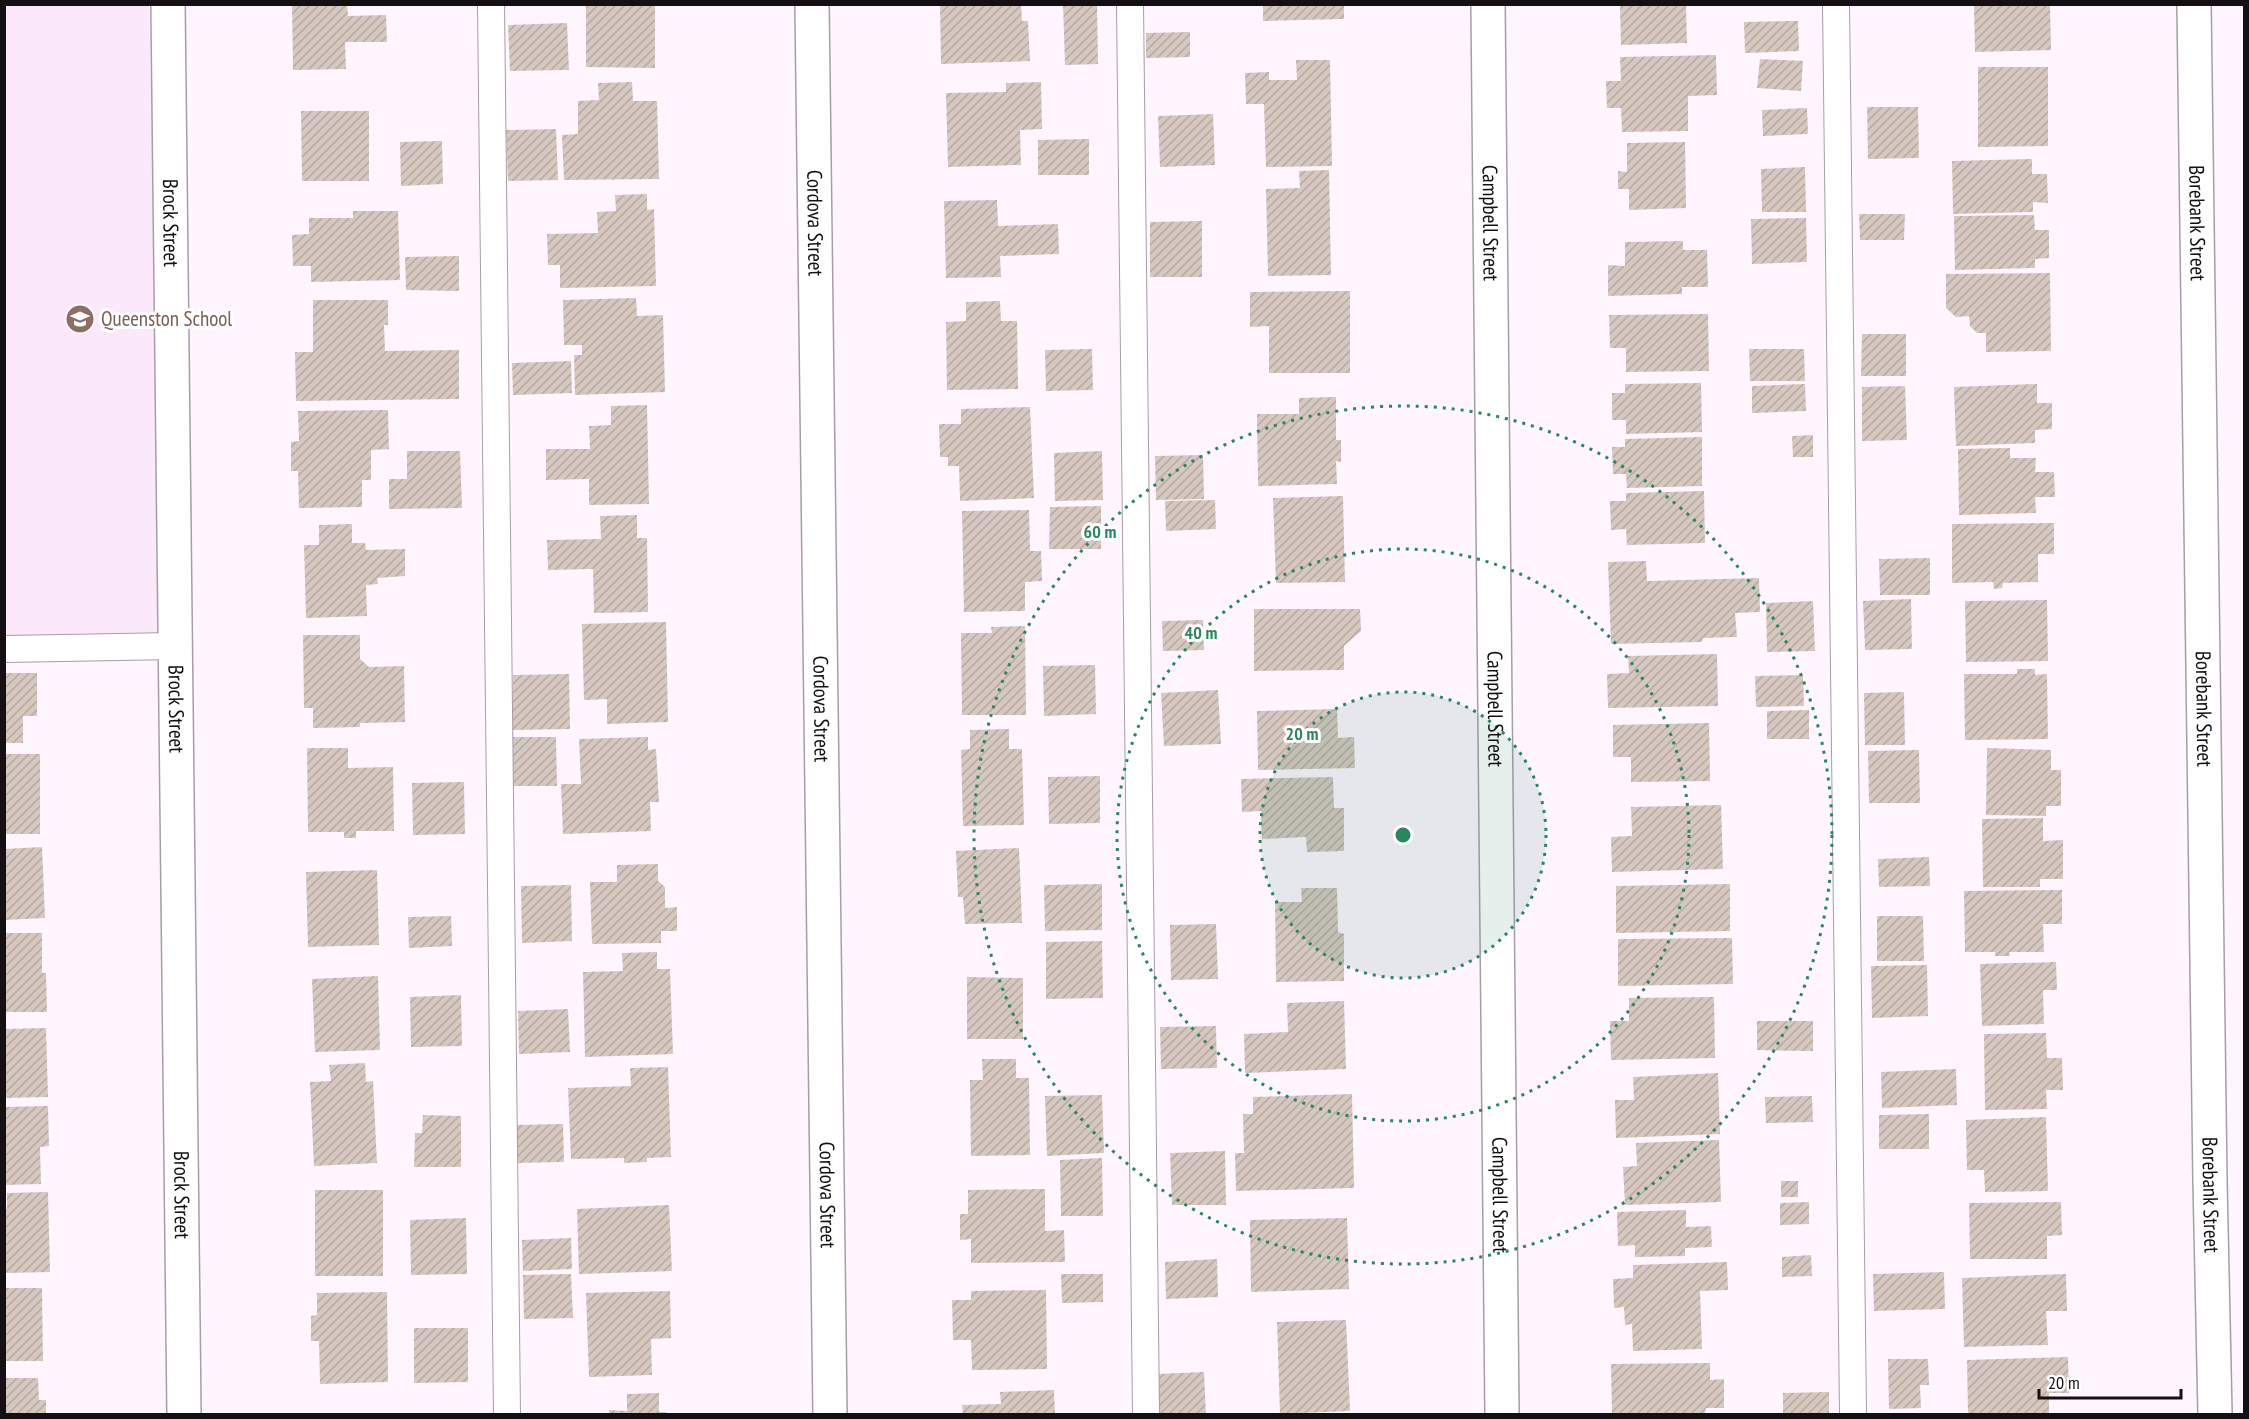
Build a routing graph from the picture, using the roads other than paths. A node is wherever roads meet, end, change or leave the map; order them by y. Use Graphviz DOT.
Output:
graph roads {
  1 [pos="168,4"];
  2 [pos="490,4"];
  3 [pos="812,4"];
  4 [pos="1130,4"];
  5 [pos="1488,4"];
  6 [pos="1836,4"];
  7 [pos="2194,4"];
  8 [pos="175,646"];
  9 [pos="4,650"];
  10 [pos="184,1414"];
  11 [pos="507,1414"];
  12 [pos="830,1414"];
  13 [pos="1146,1414"];
  14 [pos="1502,1414"];
  15 [pos="1853,1414"];
  16 [pos="2215,1414"];
  1 -- 8 [label="street, Brock Street"];
  2 -- 11 [label="lane"];
  3 -- 12 [label="street, Cordova Street"];
  4 -- 13 [label="lane"];
  5 -- 14 [label="street, Campbell Street"];
  6 -- 15 [label="lane"];
  7 -- 16 [label="street, Borebank Street"];
  8 -- 9 [label="lane"];
  8 -- 10 [label="street, Brock Street"];
}
